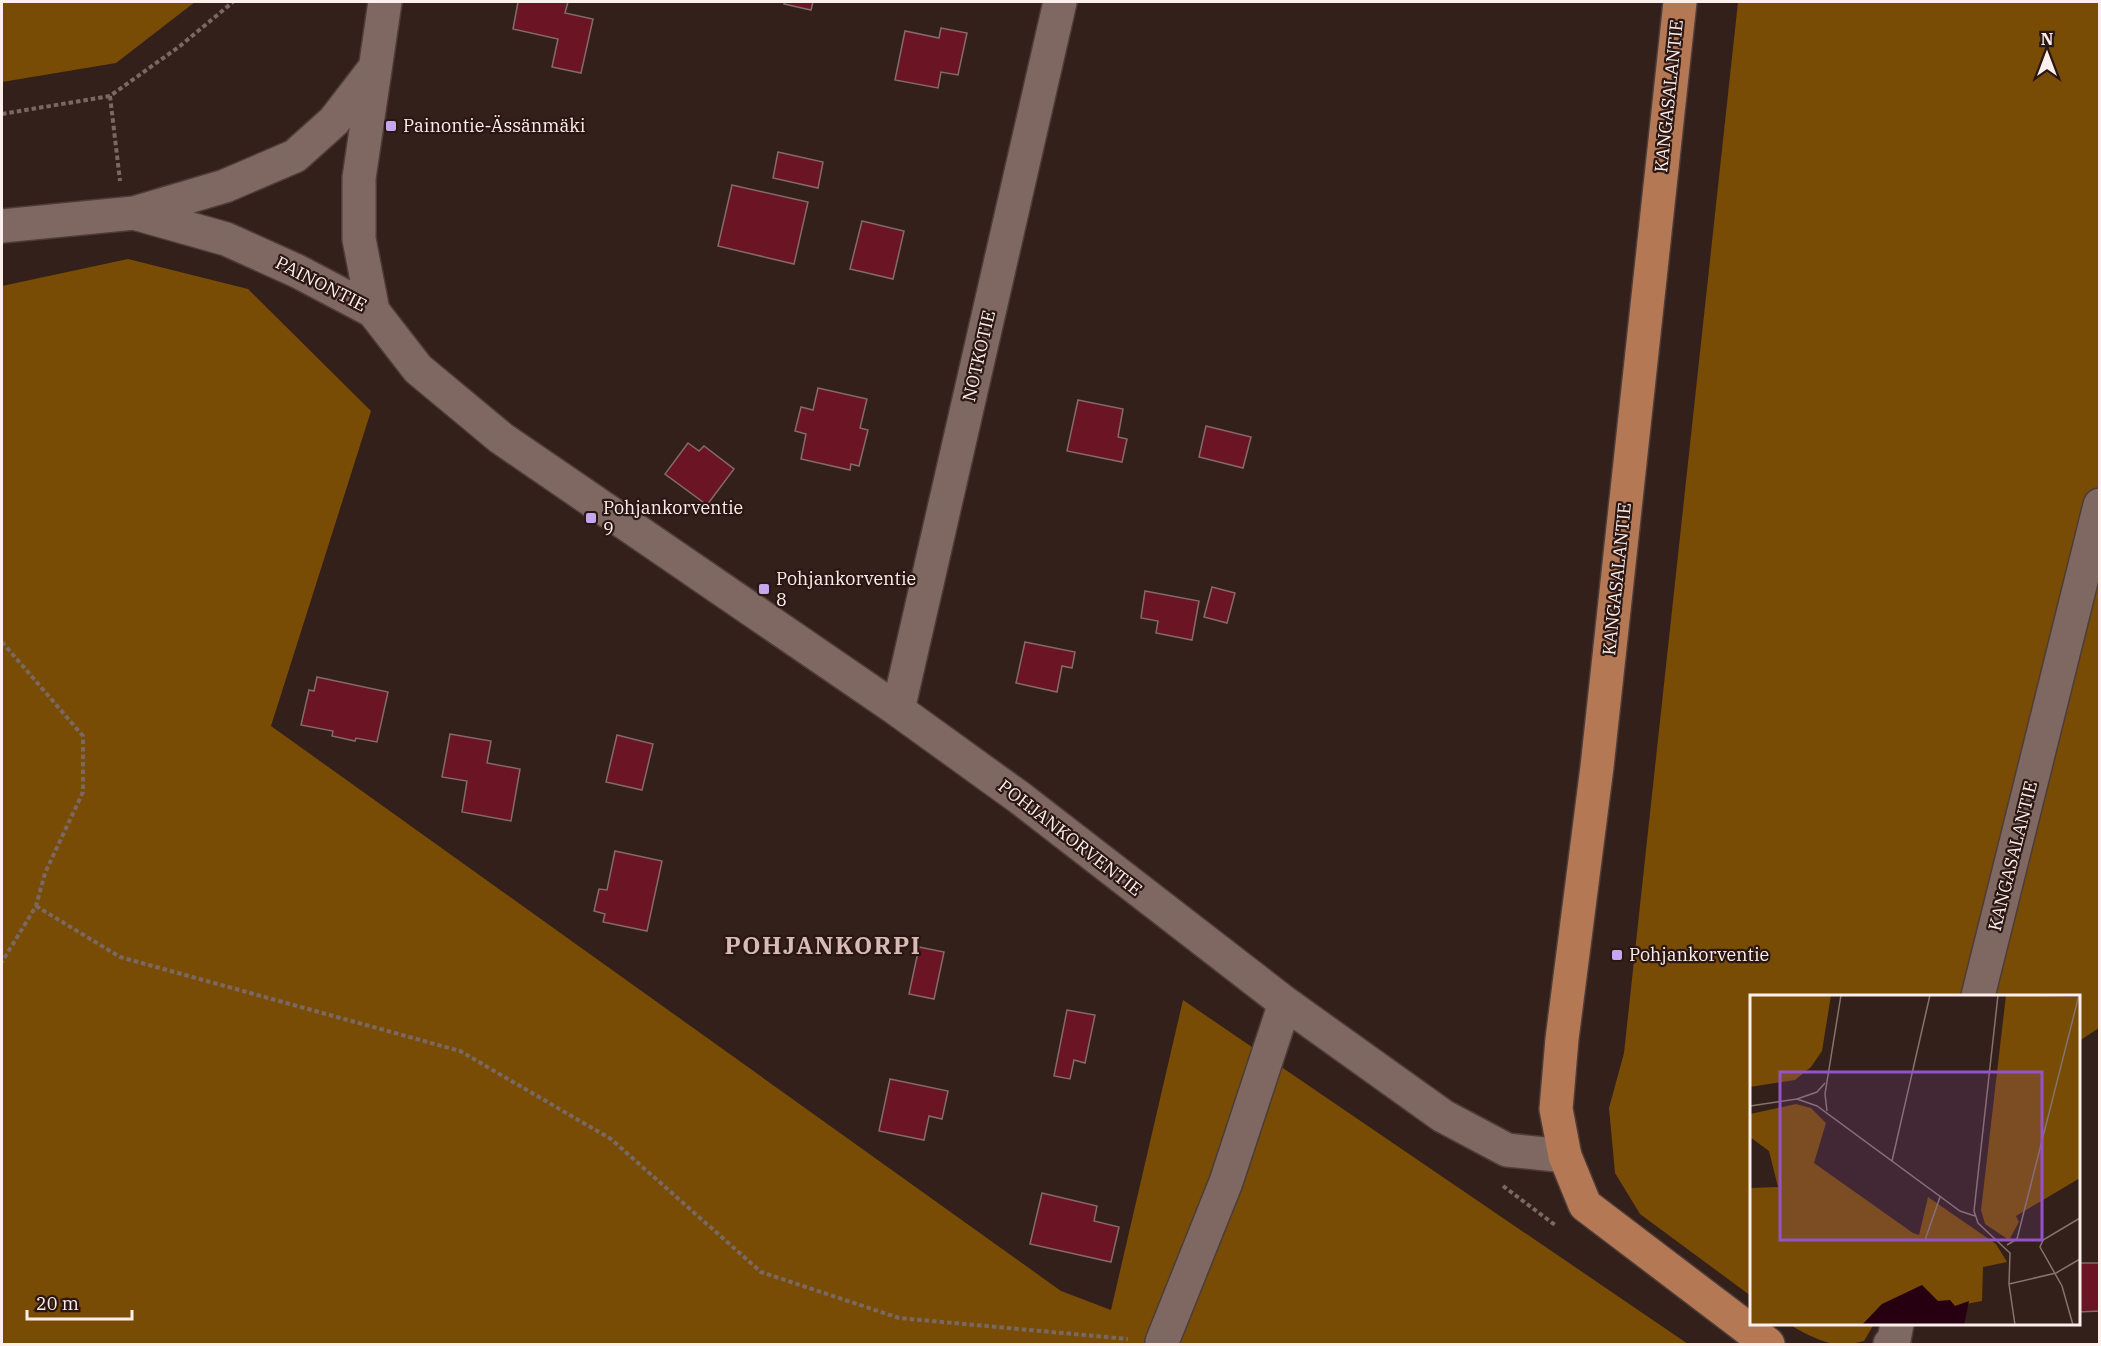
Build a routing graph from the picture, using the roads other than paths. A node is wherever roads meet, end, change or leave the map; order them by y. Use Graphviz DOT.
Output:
graph roads {
  1 [pos="385,2"];
  2 [pos="1060,2"];
  3 [pos="1680,2"];
  4 [pos="377,66"];
  5 [pos="134,213"];
  6 [pos="2,226"];
  7 [pos="373,311"];
  8 [pos="2100,505"];
  9 [pos="898,710"];
  10 [pos="1978,995"];
  11 [pos="1285,1003"];
  12 [pos="1564,1156"];
  13 [pos="1897,1325"];
  14 [pos="1162,1342"];
  15 [pos="1768,1344"];
  16 [pos="1890,1344"];
  1 -- 4 [label="street, PAINONTIE"];
  2 -- 9 [label="street, NOTKOTIE"];
  3 -- 12 [label="main road, KANGASALANTIE"];
  4 -- 5 [label="street"];
  4 -- 7 [label="street, PAINONTIE"];
  5 -- 6 [label="street, PAINONTIE"];
  5 -- 7 [label="street, PAINONTIE"];
  7 -- 9 [label="street, POHJANKORVENTIE"];
  8 -- 10 [label="street, KANGASALANTIE"];
  9 -- 11 [label="street, POHJANKORVENTIE"];
  11 -- 12 [label="street, POHJANKORVENTIE"];
  11 -- 14 [label="street"];
  12 -- 15 [label="main road"];
  13 -- 16 [label="street"];
}
